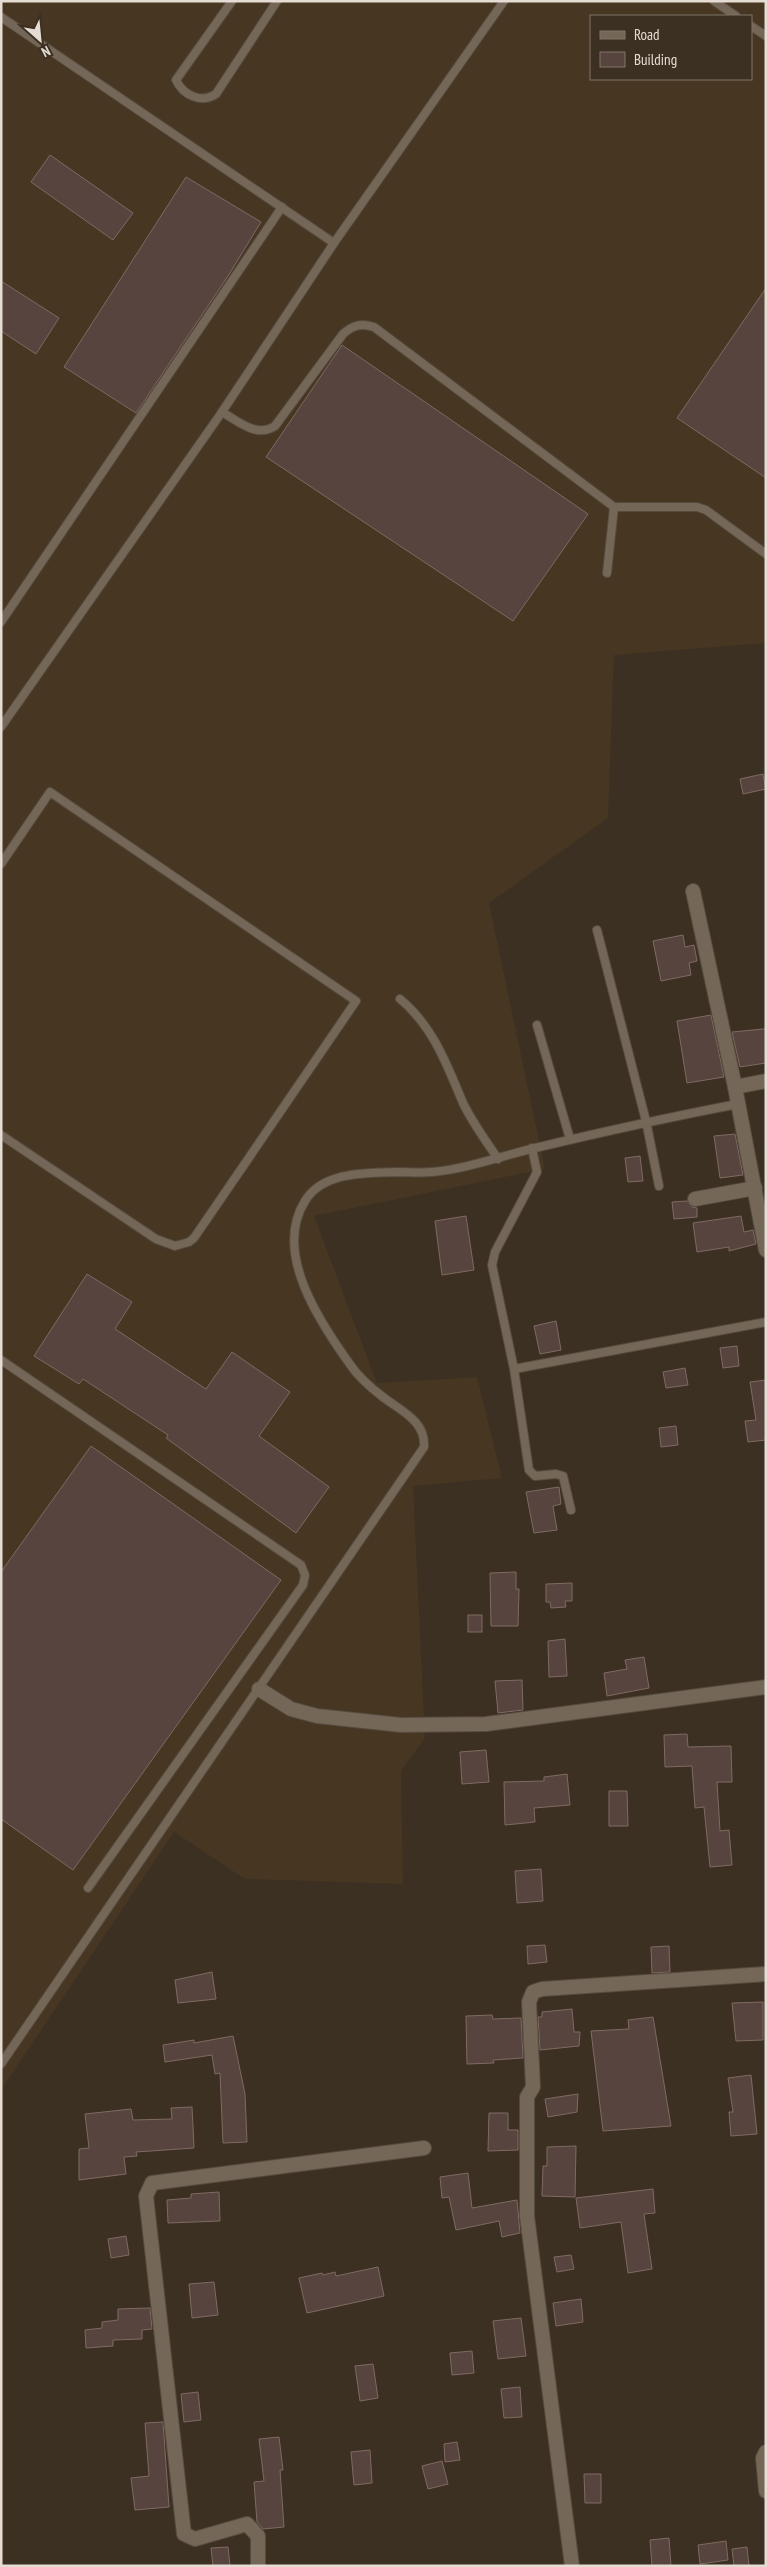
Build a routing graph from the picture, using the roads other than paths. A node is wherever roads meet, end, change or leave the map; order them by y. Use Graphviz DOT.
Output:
graph roads {
  1 [pos="232,1"];
  2 [pos="277,1"];
  3 [pos="504,1"];
  4 [pos="714,1"];
  5 [pos="735,15"];
  6 [pos="1,17"];
  7 [pos="752,27"];
  8 [pos="766,36"];
  9 [pos="282,207"];
  10 [pos="334,243"];
  11 [pos="222,412"];
  12 [pos="614,507"];
  13 [pos="766,554"];
  14 [pos="608,573"];
  15 [pos="1,622"];
  16 [pos="1,727"];
  17 [pos="1,864"];
  18 [pos="693,892"];
  19 [pos="597,930"];
  20 [pos="400,999"];
  21 [pos="537,1025"];
  22 [pos="766,1082"];
  23 [pos="735,1087"];
  24 [pos="738,1104"];
  25 [pos="646,1121"];
  26 [pos="1,1135"];
  27 [pos="570,1140"];
  28 [pos="532,1148"];
  29 [pos="498,1159"];
  30 [pos="659,1186"];
  31 [pos="755,1188"];
  32 [pos="695,1199"];
  33 [pos="766,1250"];
  34 [pos="766,1322"];
  35 [pos="1,1360"];
  36 [pos="514,1369"];
  37 [pos="571,1510"];
  38 [pos="766,1687"];
  39 [pos="259,1689"];
  40 [pos="88,1888"];
  41 [pos="766,1974"];
  42 [pos="1,2064"];
  43 [pos="424,2148"];
  44 [pos="766,2452"];
  45 [pos="766,2491"];
  46 [pos="258,2566"];
  47 [pos="572,2566"];
  1 -- 2 [label="lane"];
  3 -- 10 [label="lane"];
  4 -- 5 [label="lane"];
  6 -- 9 [label="lane"];
  7 -- 8 [label="lane"];
  9 -- 10 [label="lane"];
  9 -- 15 [label="lane"];
  10 -- 11 [label="lane"];
  11 -- 12 [label="lane"];
  11 -- 16 [label="lane"];
  12 -- 13 [label="lane"];
  12 -- 14 [label="lane"];
  17 -- 26 [label="lane"];
  18 -- 23 [label="street"];
  19 -- 25 [label="lane"];
  20 -- 29 [label="lane"];
  21 -- 27 [label="lane"];
  22 -- 23 [label="street"];
  23 -- 24 [label="street"];
  24 -- 25 [label="lane"];
  24 -- 31 [label="street"];
  25 -- 27 [label="lane"];
  25 -- 30 [label="lane"];
  27 -- 28 [label="lane"];
  28 -- 29 [label="lane"];
  28 -- 36 [label="lane"];
  29 -- 39 [label="lane"];
  31 -- 32 [label="street"];
  31 -- 33 [label="street"];
  34 -- 36 [label="lane"];
  35 -- 40 [label="lane"];
  36 -- 37 [label="lane"];
  38 -- 39 [label="street"];
  39 -- 42 [label="lane"];
  41 -- 47 [label="street"];
  43 -- 46 [label="street"];
  44 -- 45 [label="street"];
}
